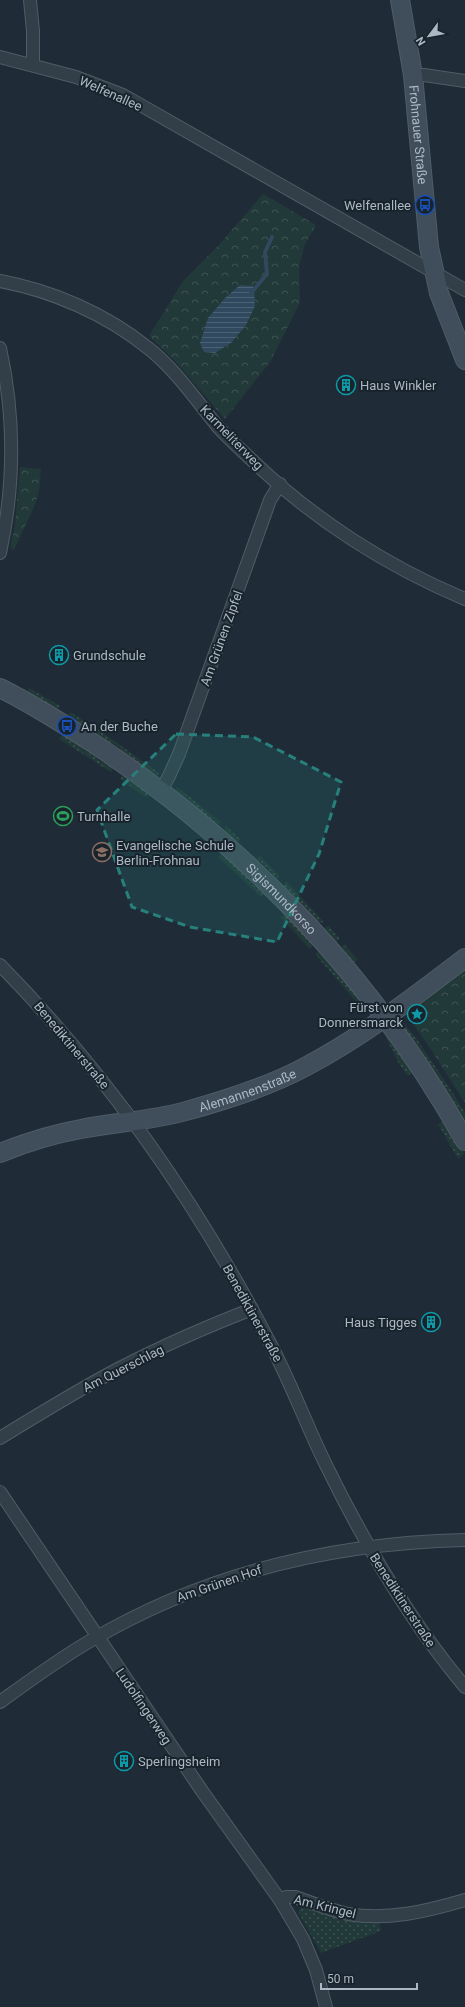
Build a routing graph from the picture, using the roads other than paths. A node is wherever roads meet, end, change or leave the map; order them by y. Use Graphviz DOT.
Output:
graph roads {
  1 [pos="30,0"];
  2 [pos="400,0"];
  3 [pos="0,57"];
  4 [pos="33,65"];
  5 [pos="413,75"];
  6 [pos="465,81"];
  7 [pos="434,272"];
  8 [pos="0,282"];
  9 [pos="465,290"];
  10 [pos="0,348"];
  11 [pos="465,360"];
  12 [pos="280,484"];
  13 [pos="0,553"];
  14 [pos="465,599"];
  15 [pos="0,688"];
  16 [pos="161,790"];
  17 [pos="465,958"];
  18 [pos="0,965"];
  19 [pos="385,1017"];
  20 [pos="133,1122"];
  21 [pos="465,1142"];
  22 [pos="0,1153"];
  23 [pos="252,1309"];
  24 [pos="0,1438"];
  25 [pos="0,1492"];
  26 [pos="465,1540"];
  27 [pos="368,1546"];
  28 [pos="97,1636"];
  29 [pos="465,1687"];
  30 [pos="0,1702"];
  31 [pos="280,1900"];
  32 [pos="465,1900"];
  33 [pos="326,2007"];
  1 -- 4 [label="street"];
  2 -- 5 [label="street, Frohnauer Straße"];
  3 -- 4 [label="street, Welfenallee"];
  4 -- 7 [label="street, Welfenallee"];
  5 -- 6 [label="street"];
  5 -- 7 [label="street, Frohnauer Straße"];
  7 -- 9 [label="street, Welfenallee"];
  7 -- 11 [label="street, Frohnauer Straße"];
  8 -- 12 [label="street, Karmeliterweg"];
  10 -- 13 [label="street"];
  12 -- 14 [label="street, Karmeliterweg"];
  12 -- 16 [label="street, Am Grünen Zipfel"];
  15 -- 16 [label="street, Sigismundkorso"];
  16 -- 19 [label="street, Sigismundkorso"];
  17 -- 19 [label="street, Alemannenstraße"];
  18 -- 20 [label="street, Benediktinerstraße"];
  19 -- 20 [label="street, Alemannenstraße"];
  19 -- 21 [label="street, Sigismundkorso"];
  20 -- 22 [label="street, Alemannenstraße"];
  20 -- 23 [label="street, Benediktinerstraße"];
  23 -- 24 [label="street, Am Querschlag"];
  23 -- 27 [label="street, Benediktinerstraße"];
  25 -- 28 [label="street, Ludolfingerweg"];
  26 -- 27 [label="street, Am Grünen Hof"];
  27 -- 28 [label="street, Am Grünen Hof"];
  27 -- 29 [label="street, Benediktinerstraße"];
  28 -- 30 [label="street, Am Grünen Hof"];
  28 -- 31 [label="street, Ludolfingerweg"];
  31 -- 32 [label="street, Am Kringel"];
  31 -- 33 [label="street, Ludolfingerweg"];
}
